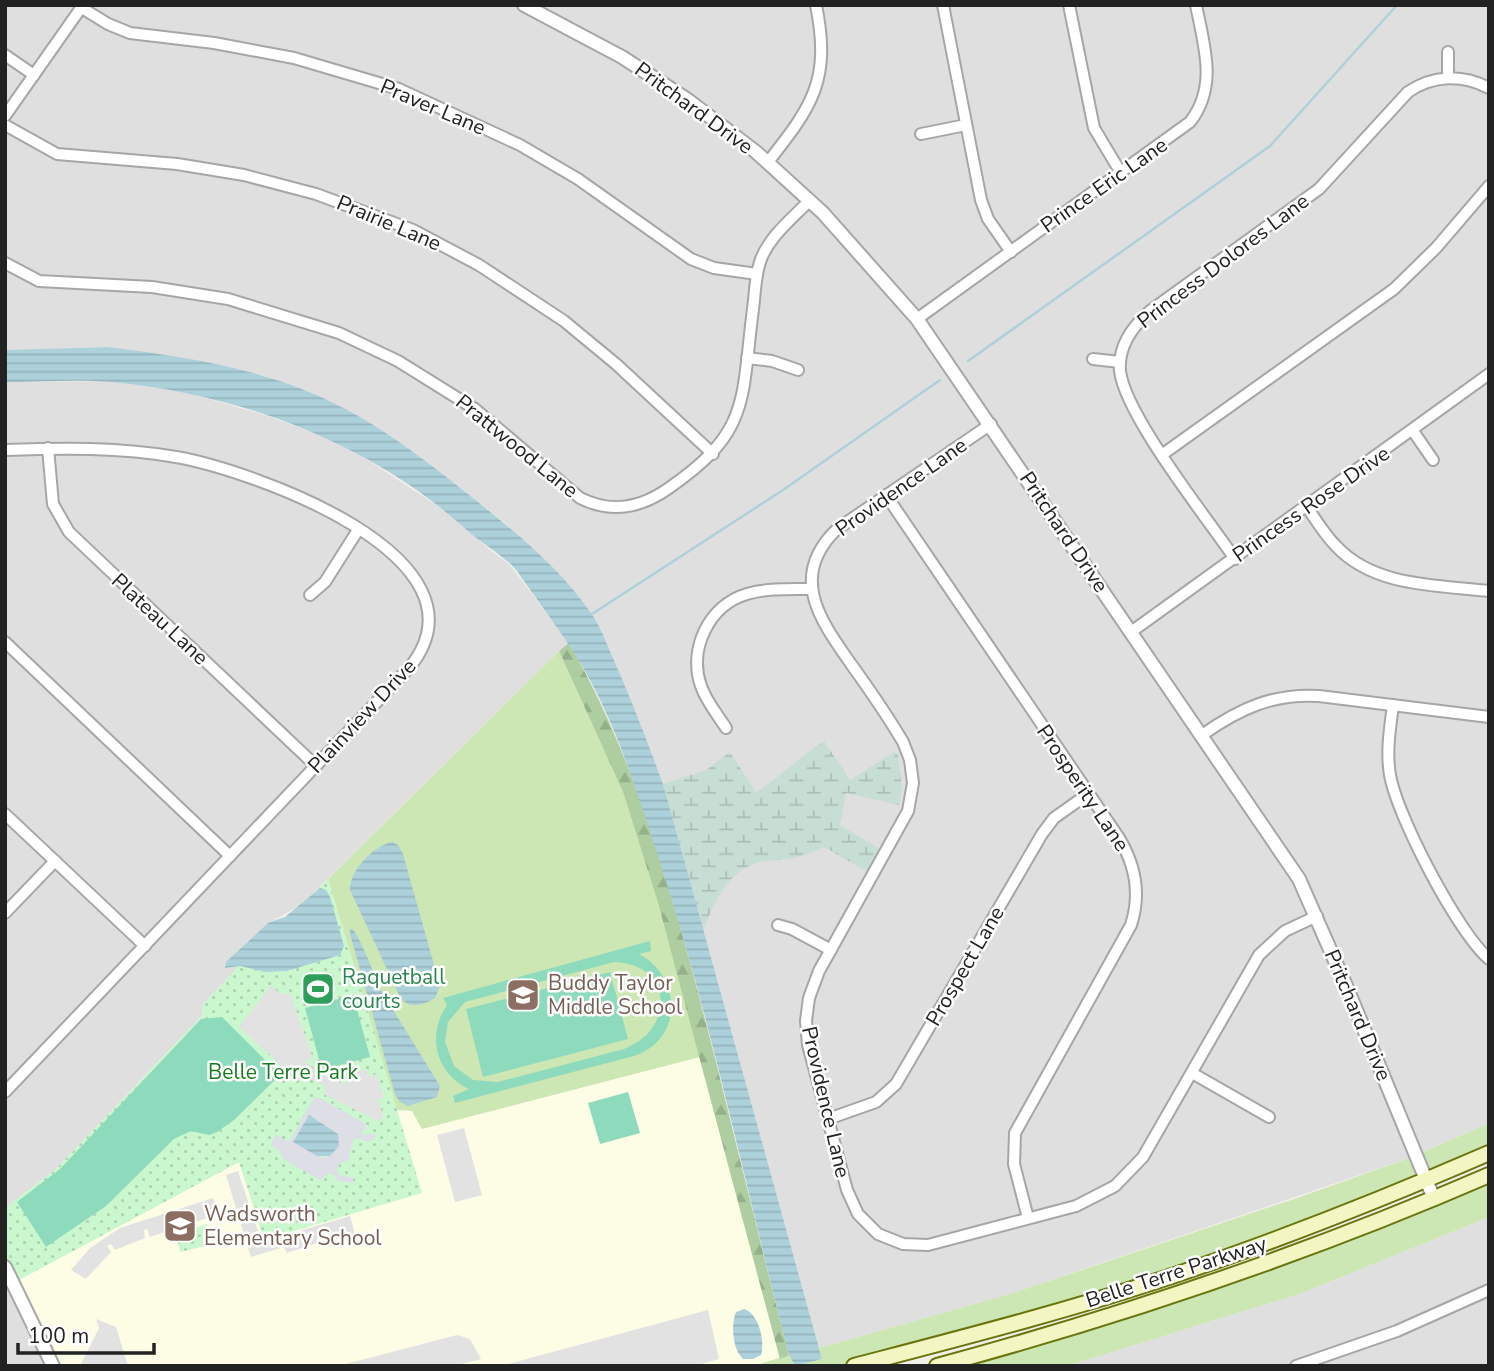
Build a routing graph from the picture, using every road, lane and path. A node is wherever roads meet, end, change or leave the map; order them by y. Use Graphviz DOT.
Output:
graph roads {
  1 [pos="524,5"];
  2 [pos="816,5"];
  3 [pos="943,5"];
  4 [pos="1069,5"];
  5 [pos="1196,5"];
  6 [pos="83,7"];
  7 [pos="1448,52"];
  8 [pos="5,55"];
  9 [pos="34,75"];
  10 [pos="1448,78"];
  11 [pos="1489,88"];
  12 [pos="5,116"];
  13 [pos="5,125"];
  14 [pos="966,125"];
  15 [pos="921,134"];
  16 [pos="768,162"];
  17 [pos="1121,173"];
  18 [pos="1489,186"];
  19 [pos="810,200"];
  20 [pos="1011,252"];
  21 [pos="5,263"];
  22 [pos="757,274"];
  23 [pos="917,319"];
  24 [pos="747,358"];
  25 [pos="1093,359"];
  26 [pos="1120,362"];
  27 [pos="798,370"];
  28 [pos="1489,374"];
  29 [pos="990,425"];
  30 [pos="1413,431"];
  31 [pos="48,449"];
  32 [pos="5,450"];
  33 [pos="713,454"];
  34 [pos="1163,454"];
  35 [pos="1433,460"];
  36 [pos="886,495"];
  37 [pos="1307,507"];
  38 [pos="358,530"];
  39 [pos="1235,559"];
  40 [pos="811,589"];
  41 [pos="1489,591"];
  42 [pos="310,595"];
  43 [pos="1131,632"];
  44 [pos="5,642"];
  45 [pos="1393,705"];
  46 [pos="1489,717"];
  47 [pos="726,727"];
  48 [pos="1202,735"];
  49 [pos="316,766"];
  50 [pos="1088,794"];
  51 [pos="5,814"];
  52 [pos="230,856"];
  53 [pos="55,861"];
  54 [pos="5,913"];
  55 [pos="1317,916"];
  56 [pos="778,925"];
  57 [pos="145,946"];
  58 [pos="831,950"];
  59 [pos="1489,960"];
  60 [pos="1192,1073"];
  61 [pos="5,1092"];
  62 [pos="1269,1117"];
  63 [pos="828,1119"];
  64 [pos="1489,1153"];
  65 [pos="1489,1175"];
  66 [pos="1427,1180"];
  67 [pos="1434,1199"];
  68 [pos="1028,1218"];
  69 [pos="5,1267"];
  70 [pos="1489,1290"];
  71 [pos="53,1366"];
  72 [pos="854,1366"];
  73 [pos="937,1366"];
  74 [pos="1296,1366"];
  1 -- 16 [label="street, Pritchard Drive"];
  2 -- 16 [label="street"];
  3 -- 14 [label="street"];
  4 -- 17 [label="street"];
  5 -- 17 [label="street, Prince Eric Lane"];
  6 -- 9 [label="street"];
  6 -- 22 [label="street, Praver Lane"];
  7 -- 10 [label="street"];
  8 -- 9 [label="street"];
  9 -- 12 [label="street"];
  10 -- 11 [label="street, Princess Dolores Lane"];
  10 -- 26 [label="street, Princess Dolores Lane"];
  13 -- 33 [label="street, Prairie Lane"];
  14 -- 15 [label="street"];
  14 -- 20 [label="street"];
  16 -- 19 [label="street, Pritchard Drive"];
  17 -- 20 [label="street, Prince Eric Lane"];
  18 -- 34 [label="street"];
  19 -- 22 [label="street, Prattwood Lane"];
  19 -- 23 [label="street, Pritchard Drive"];
  20 -- 23 [label="street, Prince Eric Lane"];
  21 -- 33 [label="street, Prattwood Lane"];
  22 -- 24 [label="street, Prattwood Lane"];
  23 -- 29 [label="street, Pritchard Drive"];
  24 -- 27 [label="street"];
  24 -- 33 [label="street, Prattwood Lane"];
  25 -- 26 [label="street"];
  26 -- 34 [label="street"];
  28 -- 30 [label="street, Princess Rose Drive"];
  29 -- 36 [label="street, Providence Lane"];
  29 -- 43 [label="street, Pritchard Drive"];
  30 -- 35 [label="street"];
  30 -- 37 [label="street, Princess Rose Drive"];
  31 -- 32 [label="street, Plainview Drive"];
  31 -- 38 [label="street, Plainview Drive"];
  31 -- 49 [label="street, Plateau Lane"];
  34 -- 39 [label="street"];
  36 -- 40 [label="street, Providence Lane"];
  36 -- 50 [label="street, Prosperity Lane"];
  37 -- 39 [label="street, Princess Rose Drive"];
  37 -- 41 [label="street"];
  38 -- 42 [label="street"];
  38 -- 49 [label="street, Plainview Drive"];
  39 -- 43 [label="street, Princess Rose Drive"];
  40 -- 47 [label="street"];
  40 -- 58 [label="street, Providence Lane"];
  43 -- 48 [label="street, Pritchard Drive"];
  44 -- 52 [label="street"];
  45 -- 46 [label="street"];
  45 -- 48 [label="street"];
  45 -- 59 [label="street"];
  48 -- 55 [label="street, Pritchard Drive"];
  49 -- 52 [label="street, Plainview Drive"];
  50 -- 63 [label="street, Prospect Lane"];
  50 -- 68 [label="street, Prosperity Lane"];
  51 -- 53 [label="street"];
  52 -- 57 [label="street, Plainview Drive"];
  53 -- 54 [label="street"];
  53 -- 57 [label="street"];
  55 -- 60 [label="street, Providence Lane"];
  55 -- 66 [label="street, Pritchard Drive"];
  56 -- 58 [label="street"];
  57 -- 61 [label="street, Plainview Drive"];
  58 -- 63 [label="street, Providence Lane"];
  60 -- 62 [label="street"];
  60 -- 68 [label="street, Providence Lane"];
  63 -- 68 [label="street, Providence Lane"];
  64 -- 66 [label="main road, Belle Terre Parkway"];
  65 -- 67 [label="main road, Belle Terre Parkway"];
  66 -- 67 [label="street, Pritchard Drive"];
  66 -- 72 [label="main road, Belle Terre Parkway"];
  67 -- 73 [label="main road, Belle Terre Parkway"];
  69 -- 71 [label="street"];
  70 -- 74 [label="street"];
}
